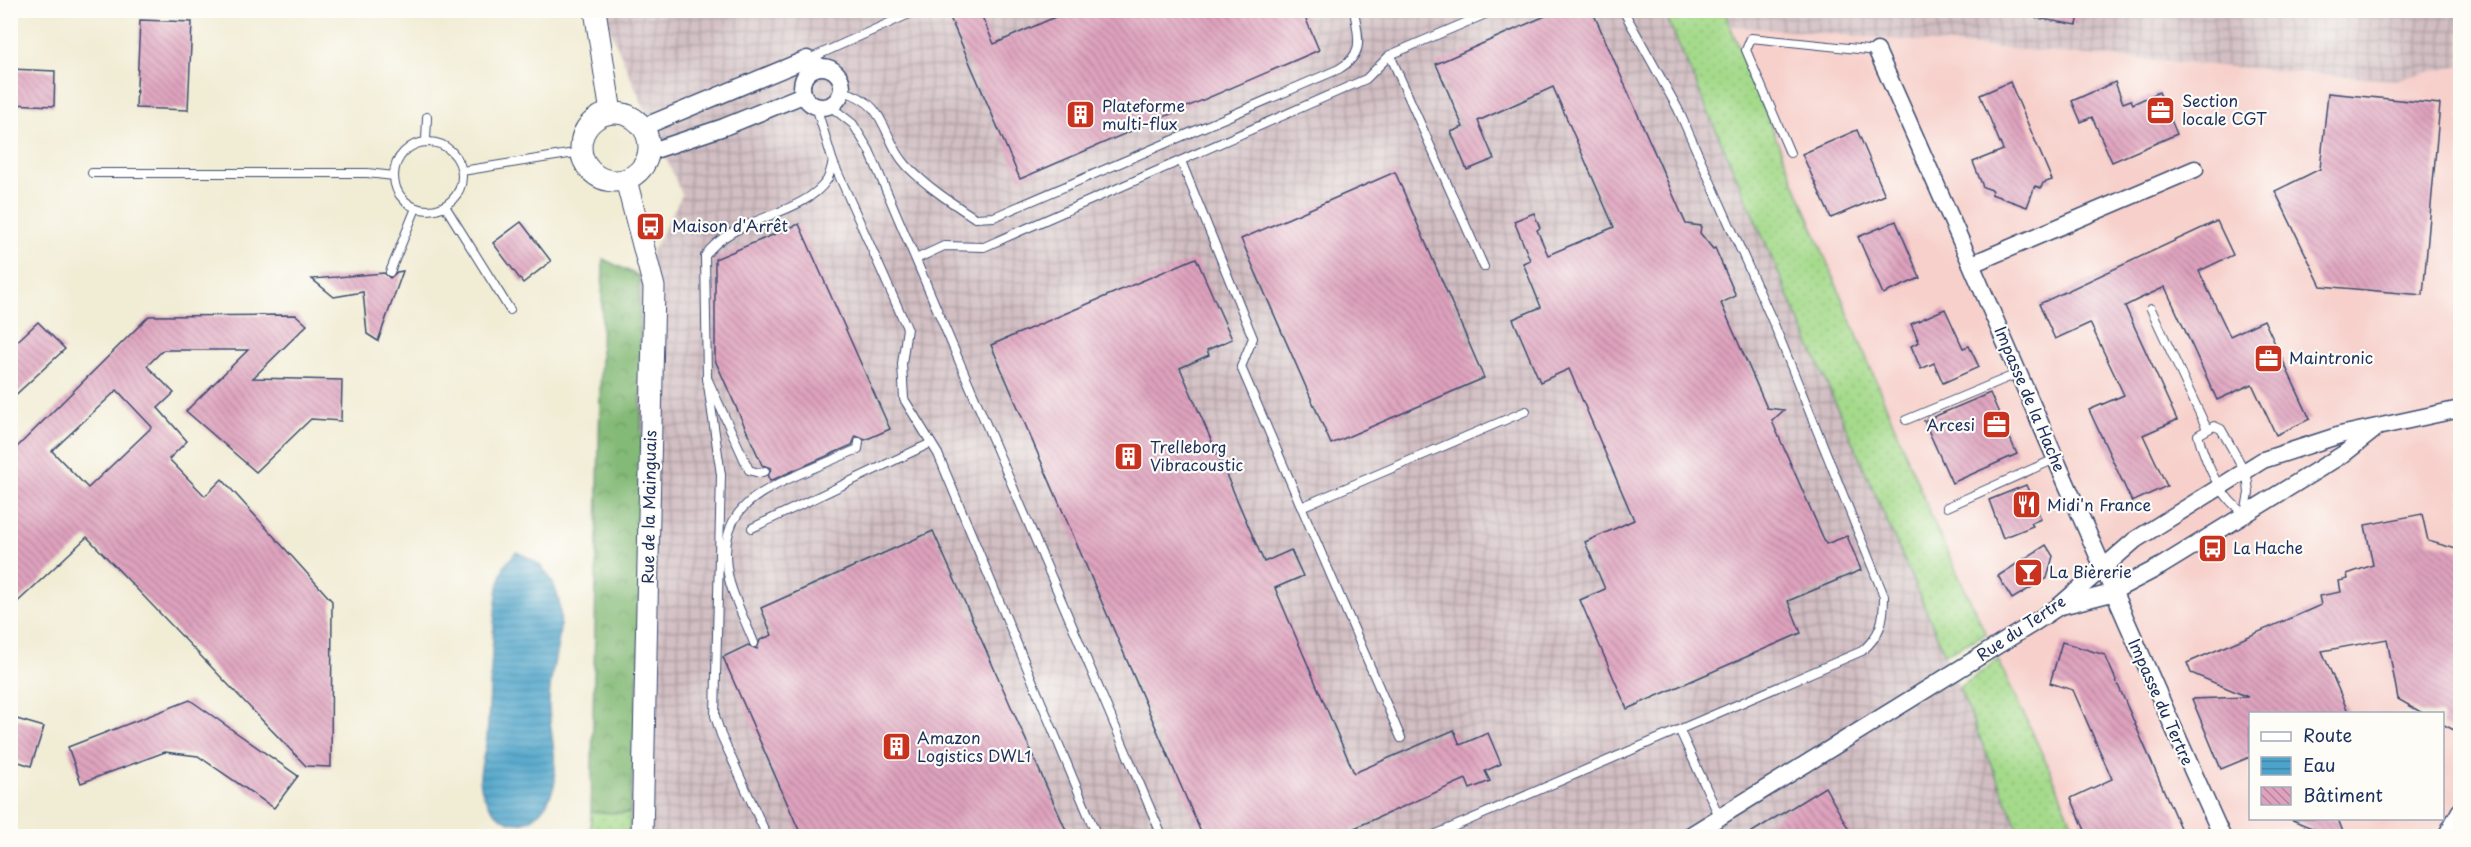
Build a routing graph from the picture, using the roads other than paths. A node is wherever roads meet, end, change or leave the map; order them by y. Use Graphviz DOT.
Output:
graph roads {
  1 [pos="595,10"];
  2 [pos="918,10"];
  3 [pos="1354,10"];
  4 [pos="1495,10"];
  5 [pos="1623,10"];
  6 [pos="1877,51"];
  7 [pos="1390,55"];
  8 [pos="813,63"];
  9 [pos="843,91"];
  10 [pos="803,95"];
  11 [pos="823,106"];
  12 [pos="611,113"];
  13 [pos="427,117"];
  14 [pos="643,127"];
  15 [pos="426,141"];
  16 [pos="581,152"];
  17 [pos="649,152"];
  18 [pos="1790,153"];
  19 [pos="1181,161"];
  20 [pos="832,162"];
  21 [pos="2195,169"];
  22 [pos="462,171"];
  23 [pos="92,173"];
  24 [pos="394,176"];
  25 [pos="626,180"];
  26 [pos="444,206"];
  27 [pos="416,208"];
  28 [pos="916,259"];
  29 [pos="1972,264"];
  30 [pos="1484,267"];
  31 [pos="390,272"];
  32 [pos="2151,309"];
  33 [pos="510,310"];
  34 [pos="2019,373"];
  35 [pos="707,378"];
  36 [pos="2460,409"];
  37 [pos="1526,411"];
  38 [pos="1906,420"];
  39 [pos="2377,428"];
  40 [pos="2207,429"];
  41 [pos="859,442"];
  42 [pos="931,443"];
  43 [pos="2055,459"];
  44 [pos="765,471"];
  45 [pos="2244,471"];
  46 [pos="2219,486"];
  47 [pos="1301,507"];
  48 [pos="1947,507"];
  49 [pos="2245,513"];
  50 [pos="752,528"];
  51 [pos="2102,567"];
  52 [pos="2112,592"];
  53 [pos="2058,607"];
  54 [pos="754,643"];
  55 [pos="1680,731"];
  56 [pos="1401,738"];
  57 [pos="2460,811"];
  58 [pos="1720,818"];
  59 [pos="642,837"];
  60 [pos="767,837"];
  61 [pos="1097,837"];
  62 [pos="1162,837"];
  63 [pos="1432,837"];
  64 [pos="1689,837"];
  65 [pos="2222,837"];
  66 [pos="2446,837"];
  1 -- 12 [label="street"];
  2 -- 8 [label="lane"];
  3 -- 9 [label="lane"];
  4 -- 7 [label="lane"];
  5 -- 55 [label="lane"];
  6 -- 18 [label="lane"];
  6 -- 29 [label="street, Impasse de la Hache"];
  7 -- 19 [label="lane"];
  7 -- 30 [label="lane"];
  8 -- 9 [label="street"];
  8 -- 10 [label="street"];
  8 -- 14 [label="street"];
  9 -- 11 [label="street"];
  10 -- 11 [label="street"];
  10 -- 17 [label="street"];
  11 -- 20 [label="lane"];
  11 -- 28 [label="lane"];
  12 -- 14 [label="street"];
  12 -- 16 [label="street"];
  13 -- 15 [label="lane"];
  14 -- 17 [label="street"];
  15 -- 22 [label="lane"];
  15 -- 24 [label="lane"];
  16 -- 22 [label="lane"];
  16 -- 25 [label="street"];
  17 -- 25 [label="street"];
  19 -- 28 [label="lane"];
  19 -- 47 [label="lane"];
  20 -- 35 [label="lane"];
  20 -- 42 [label="lane"];
  21 -- 29 [label="street"];
  22 -- 26 [label="lane"];
  23 -- 24 [label="lane"];
  24 -- 27 [label="lane"];
  25 -- 59 [label="street, Rue de la Mainguais"];
  26 -- 27 [label="lane"];
  26 -- 33 [label="lane"];
  27 -- 31 [label="lane"];
  28 -- 62 [label="lane"];
  29 -- 34 [label="street, Impasse de la Hache"];
  32 -- 40 [label="lane"];
  34 -- 38 [label="lane"];
  34 -- 43 [label="street, Impasse de la Hache"];
  35 -- 44 [label="lane"];
  35 -- 60 [label="lane"];
  36 -- 39 [label="street, Rue du Tertre"];
  37 -- 47 [label="lane"];
  39 -- 45 [label="street, Rue du Tertre"];
  39 -- 49 [label="street"];
  40 -- 45 [label="lane"];
  40 -- 46 [label="lane"];
  41 -- 54 [label="lane"];
  42 -- 50 [label="lane"];
  42 -- 61 [label="lane"];
  43 -- 48 [label="lane"];
  43 -- 51 [label="street, Impasse de la Hache"];
  45 -- 46 [label="street, Rue du Tertre"];
  45 -- 49 [label="lane"];
  46 -- 49 [label="lane"];
  46 -- 51 [label="street, Rue du Tertre"];
  47 -- 56 [label="lane"];
  49 -- 52 [label="street"];
  51 -- 52 [label="street, Impasse du Tertre"];
  51 -- 53 [label="street, Rue du Tertre"];
  52 -- 53 [label="street"];
  52 -- 65 [label="street, Impasse du Tertre"];
  53 -- 58 [label="street, Rue du Tertre"];
  55 -- 58 [label="lane"];
  55 -- 63 [label="lane"];
  57 -- 66 [label="street"];
  58 -- 64 [label="street, Rue du Tertre"];
}
